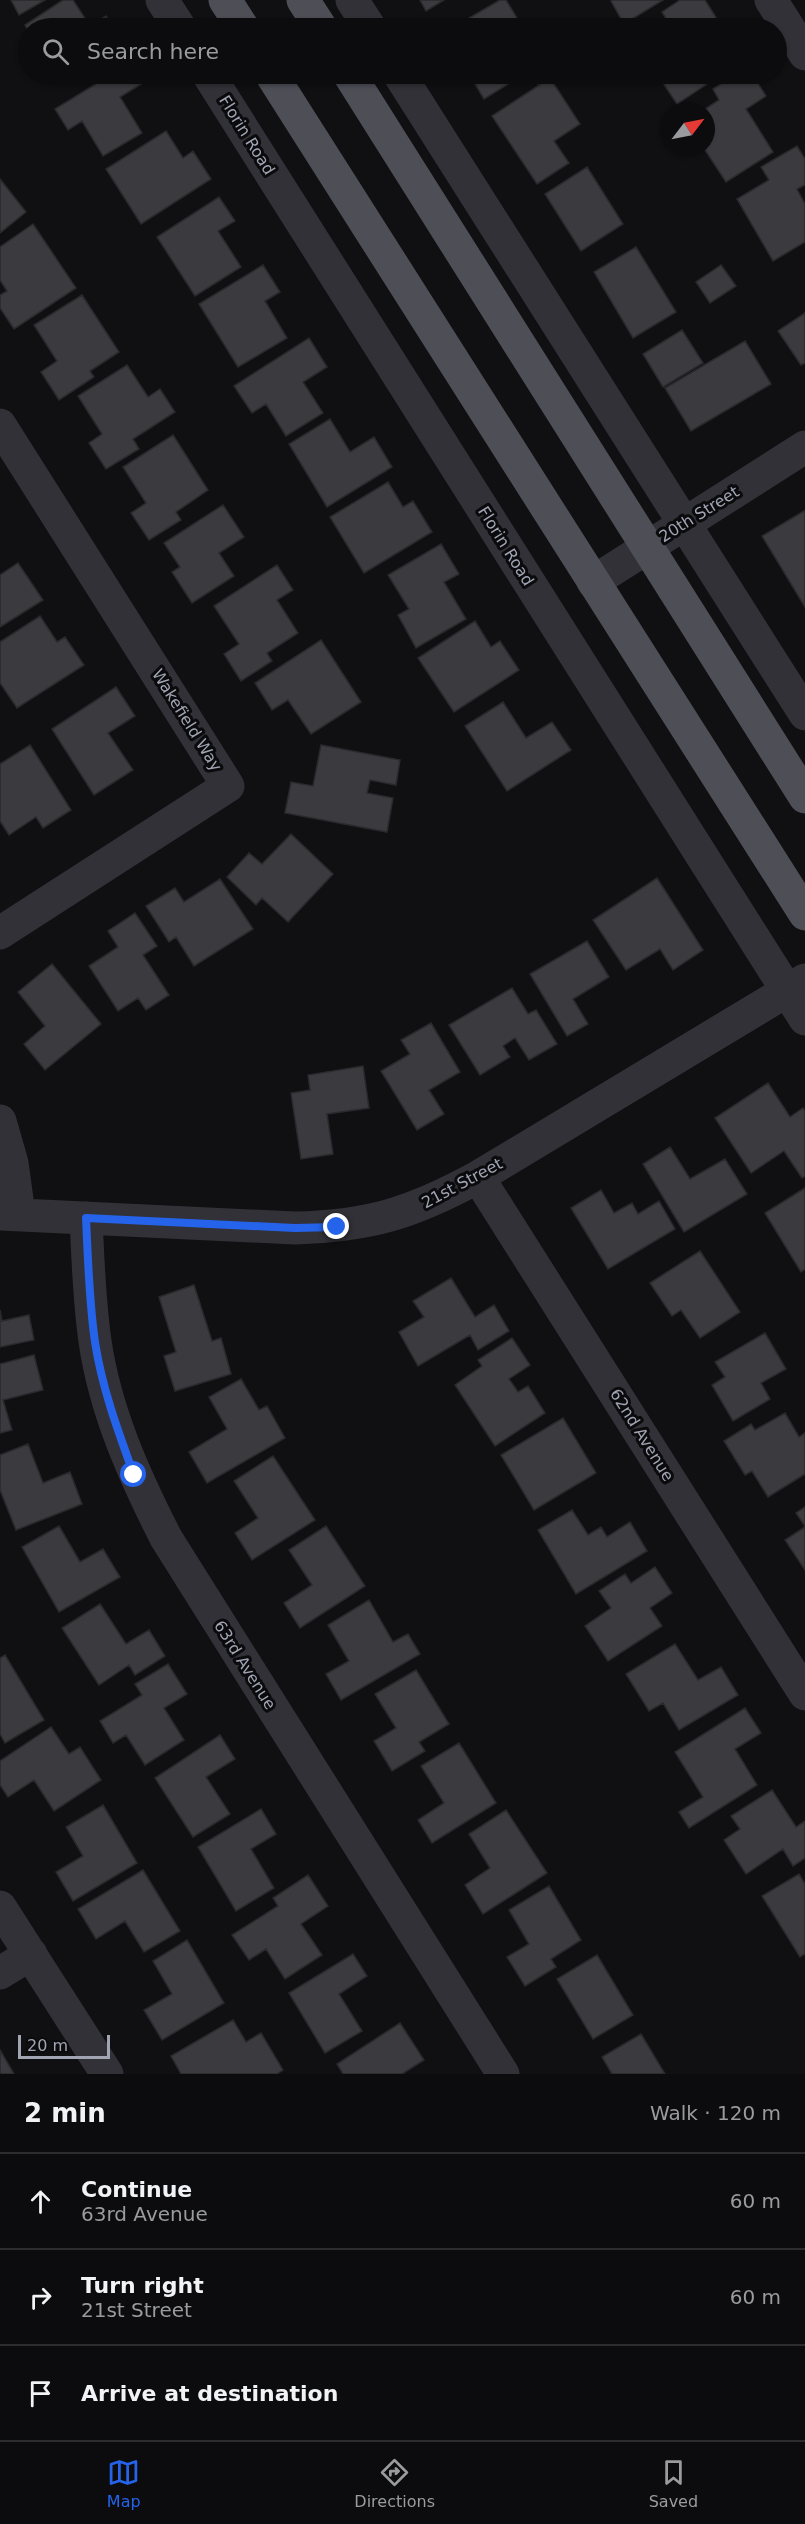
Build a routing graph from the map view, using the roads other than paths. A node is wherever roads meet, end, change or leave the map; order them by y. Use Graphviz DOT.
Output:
graph roads {
  1 [pos="162,0"];
  2 [pos="225,0"];
  3 [pos="303,0"];
  4 [pos="352,0"];
  5 [pos="771,0"];
  6 [pos="174,18"];
  7 [pos="237,18"];
  8 [pos="315,18"];
  9 [pos="364,18"];
  10 [pos="782,18"];
  11 [pos="787,25"];
  12 [pos="805,54"];
  13 [pos="214,84"];
  14 [pos="277,84"];
  15 [pos="355,84"];
  16 [pos="405,84"];
  17 [pos="0,425"];
  18 [pos="805,447"];
  19 [pos="684,524"];
  20 [pos="648,546"];
  21 [pos="593,582"];
  22 [pos="805,714"];
  23 [pos="805,797"];
  24 [pos="805,914"];
  25 [pos="0,933"];
  26 [pos="796,986"];
  27 [pos="805,1018"];
  28 [pos="0,1121"];
  29 [pos="478,1177"];
  30 [pos="10,1214"];
  31 [pos="86,1218"];
  32 [pos="805,1694"];
  33 [pos="0,1907"];
  34 [pos="31,1954"];
  35 [pos="0,1973"];
  36 [pos="107,2074"];
  37 [pos="503,2074"];
  1 -- 6 [label="street"];
  2 -- 7 [label="main road"];
  3 -- 8 [label="main road"];
  4 -- 9 [label="street"];
  5 -- 10 [label="street"];
  11 -- 12 [label="street"];
  13 -- 26 [label="street, Florin Road"];
  14 -- 21 [label="main road"];
  15 -- 20 [label="main road"];
  16 -- 19 [label="street"];
  17 -- 25 [label="street, Wakefield Way"];
  18 -- 19 [label="street, 20th Street"];
  19 -- 20 [label="street, 20th Street"];
  19 -- 22 [label="street"];
  20 -- 21 [label="street, 20th Street"];
  20 -- 23 [label="main road"];
  21 -- 24 [label="main road"];
  26 -- 27 [label="street, Florin Road"];
  26 -- 29 [label="street, 21st Street"];
  28 -- 30 [label="street"];
  29 -- 31 [label="street, 21st Street"];
  29 -- 32 [label="street, 62nd Avenue"];
  30 -- 31 [label="street, 21st Street"];
  31 -- 37 [label="street, 63rd Avenue"];
  33 -- 34 [label="street"];
  34 -- 35 [label="street"];
  34 -- 36 [label="street"];
}
